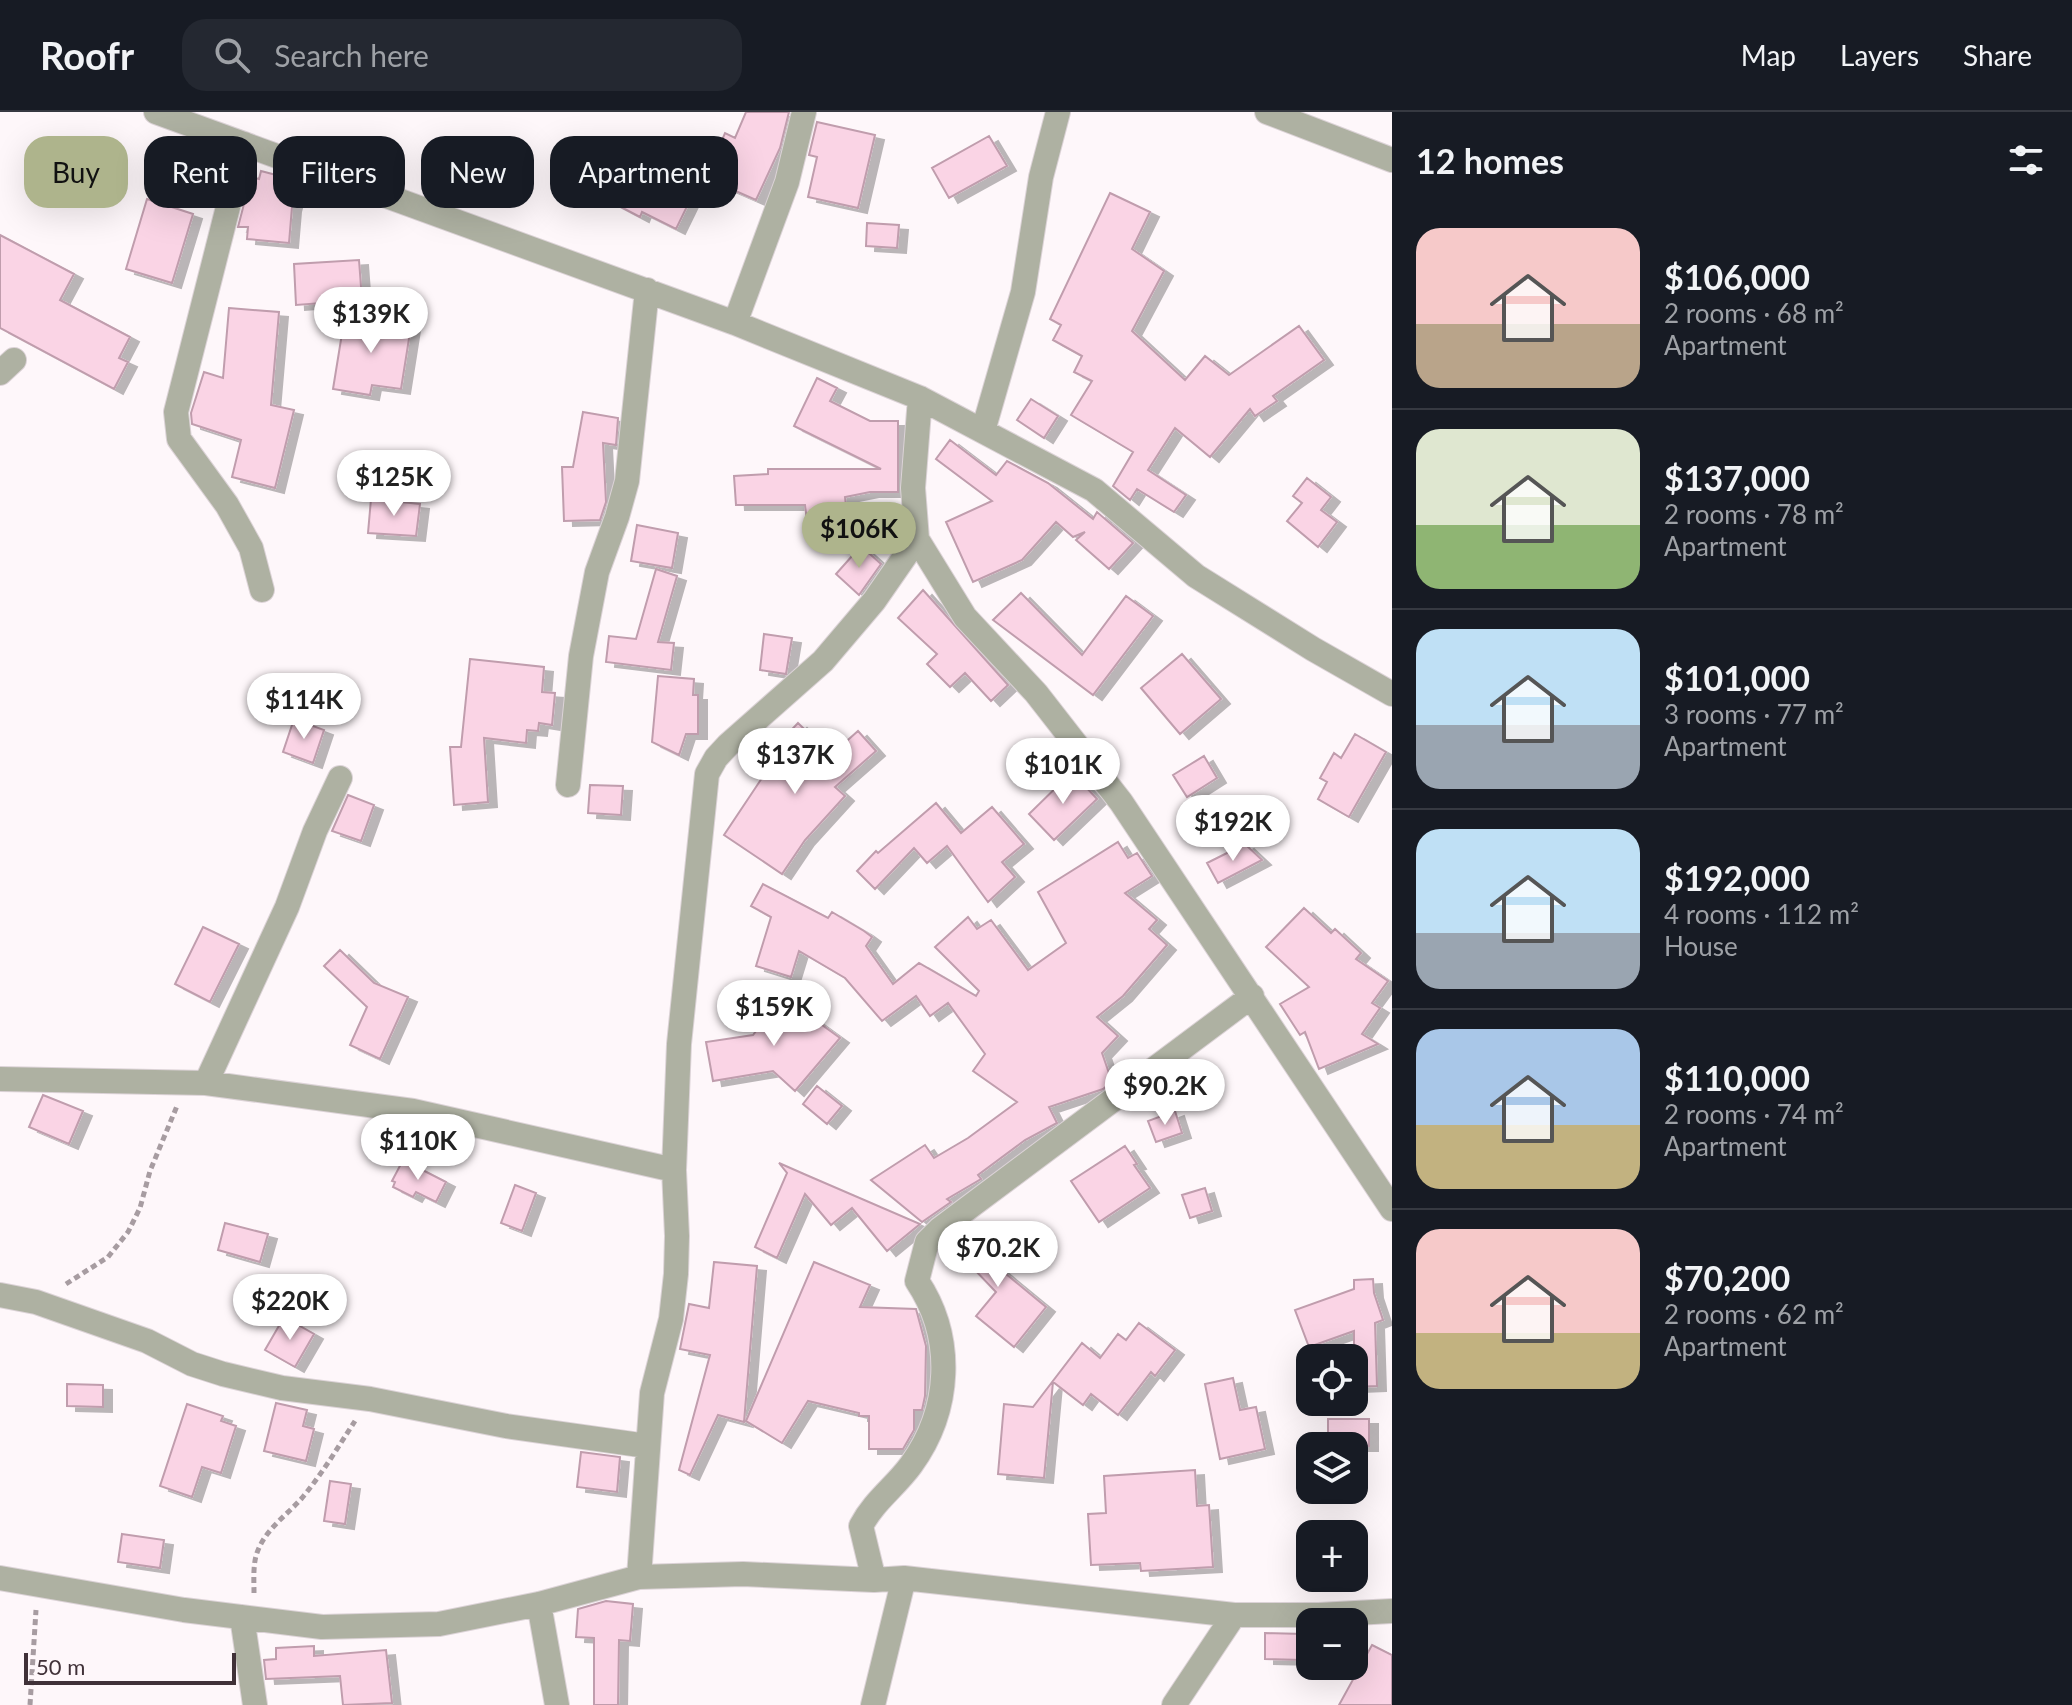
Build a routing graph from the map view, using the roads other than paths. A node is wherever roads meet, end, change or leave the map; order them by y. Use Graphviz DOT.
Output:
graph roads {
  1 [pos="156,112"];
  2 [pos="804,112"];
  3 [pos="1058,112"];
  4 [pos="1267,112"];
  5 [pos="222,136"];
  6 [pos="257,149"];
  7 [pos="1392,160"];
  8 [pos="228,208"];
  9 [pos="647,290"];
  10 [pos="735,323"];
  11 [pos="920,398"];
  12 [pos="983,431"];
  13 [pos="917,539"];
  14 [pos="262,590"];
  15 [pos="1392,694"];
  16 [pos="340,778"];
  17 [pos="568,785"];
  18 [pos="1252,996"];
  19 [pos="0,1079"];
  20 [pos="197,1083"];
  21 [pos="674,1170"];
  22 [pos="1392,1209"];
  23 [pos="0,1295"];
  24 [pos="647,1446"];
  25 [pos="639,1577"];
  26 [pos="0,1578"];
  27 [pos="904,1578"];
  28 [pos="874,1580"];
  29 [pos="539,1604"];
  30 [pos="1392,1611"];
  31 [pos="1234,1615"];
  32 [pos="247,1618"];
  33 [pos="255,1705"];
  34 [pos="557,1705"];
  35 [pos="873,1705"];
  36 [pos="1174,1705"];
  1 -- 5 [label="street"];
  2 -- 10 [label="street"];
  3 -- 12 [label="street"];
  4 -- 7 [label="street"];
  6 -- 9 [label="street"];
  8 -- 14 [label="street"];
  9 -- 10 [label="street"];
  9 -- 17 [label="street"];
  10 -- 11 [label="street"];
  11 -- 12 [label="street"];
  11 -- 13 [label="street"];
  12 -- 15 [label="street"];
  13 -- 18 [label="street"];
  13 -- 21 [label="street"];
  16 -- 20 [label="street"];
  18 -- 22 [label="street"];
  18 -- 28 [label="street"];
  19 -- 20 [label="street"];
  20 -- 21 [label="street"];
  21 -- 24 [label="street"];
  23 -- 24 [label="street"];
  24 -- 25 [label="street"];
  25 -- 28 [label="street"];
  25 -- 29 [label="street"];
  26 -- 32 [label="street"];
  27 -- 28 [label="street"];
  27 -- 31 [label="street"];
  27 -- 35 [label="street"];
  29 -- 32 [label="street"];
  29 -- 34 [label="street"];
  30 -- 31 [label="street"];
  31 -- 36 [label="street"];
  32 -- 33 [label="street"];
}
